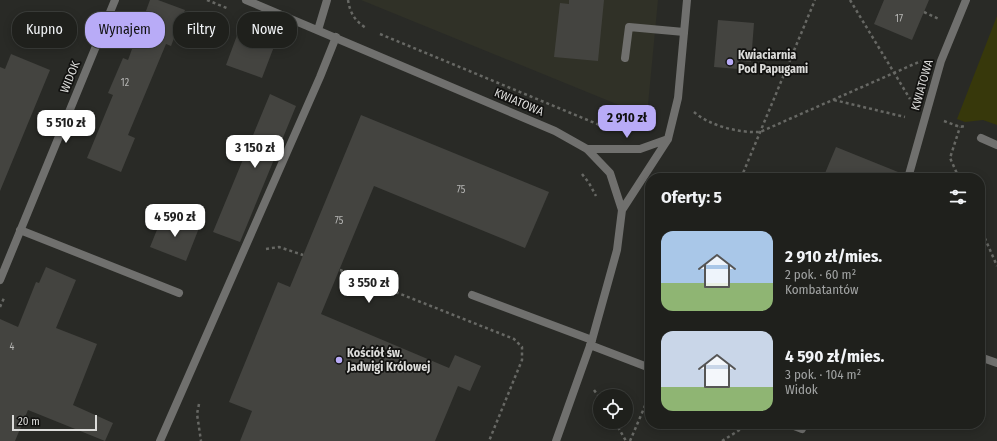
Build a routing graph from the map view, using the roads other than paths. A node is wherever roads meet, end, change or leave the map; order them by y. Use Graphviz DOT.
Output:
graph roads {
  1 [pos="115,0"];
  2 [pos="246,0"];
  3 [pos="327,0"];
  4 [pos="687,0"];
  5 [pos="966,0"];
  6 [pos="318,30"];
  7 [pos="684,32"];
  8 [pos="336,37"];
  9 [pos="625,58"];
  10 [pos="981,138"];
  11 [pos="668,139"];
  12 [pos="997,145"];
  13 [pos="587,149"];
  14 [pos="646,173"];
  15 [pos="909,173"];
  16 [pos="645,174"];
  17 [pos="622,210"];
  18 [pos="20,230"];
  19 [pos="0,280"];
  20 [pos="180,292"];
  21 [pos="472,295"];
  22 [pos="591,342"];
  23 [pos="985,359"];
  24 [pos="997,363"];
  25 [pos="645,366"];
  26 [pos="160,441"];
  27 [pos="556,441"];
  1 -- 18 [label="street, WIDOK"];
  2 -- 6 [label="street, KWIATOWA"];
  3 -- 6 [label="street"];
  4 -- 7 [label="street"];
  5 -- 15 [label="street, KWIATOWA"];
  6 -- 8 [label="street, KWIATOWA"];
  7 -- 9 [label="street"];
  7 -- 11 [label="street"];
  8 -- 13 [label="street, KWIATOWA"];
  8 -- 26 [label="street"];
  10 -- 12 [label="street"];
  11 -- 13 [label="street"];
  11 -- 14 [label="street"];
  13 -- 17 [label="street, KWIATOWA"];
  16 -- 17 [label="street"];
  17 -- 22 [label="street, KWIATOWA"];
  18 -- 19 [label="street, WIDOK"];
  18 -- 20 [label="street"];
  21 -- 22 [label="street"];
  22 -- 25 [label="street"];
  22 -- 27 [label="street, KWIATOWA"];
  23 -- 24 [label="street"];
}
